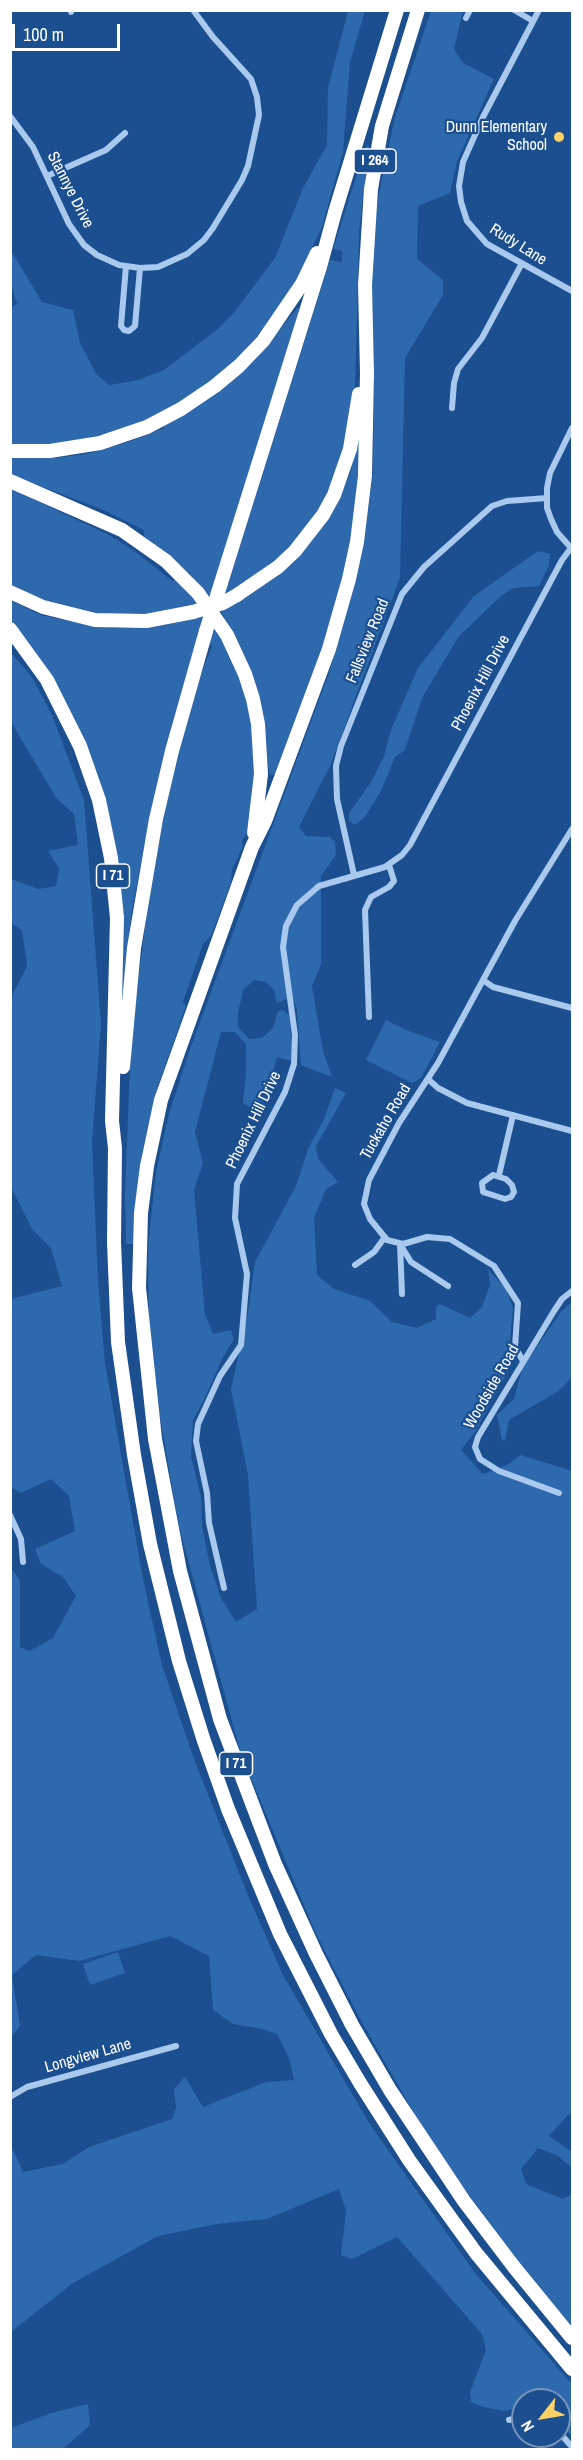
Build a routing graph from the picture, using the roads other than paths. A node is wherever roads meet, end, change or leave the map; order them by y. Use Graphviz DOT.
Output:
graph roads {
  1 [pos="194,10"];
  2 [pos="397,10"];
  3 [pos="417,10"];
  4 [pos="470,10"];
  5 [pos="514,10"];
  6 [pos="538,10"];
  7 [pos="466,18"];
  8 [pos="533,21"];
  9 [pos="12,120"];
  10 [pos="125,133"];
  11 [pos="47,176"];
  12 [pos="335,212"];
  13 [pos="521,265"];
  14 [pos="126,266"];
  15 [pos="140,268"];
  16 [pos="573,291"];
  17 [pos="366,318"];
  18 [pos="452,408"];
  19 [pos="573,428"];
  20 [pos="10,451"];
  21 [pos="10,481"];
  22 [pos="547,498"];
  23 [pos="572,549"];
  24 [pos="10,592"];
  25 [pos="10,629"];
  26 [pos="573,829"];
  27 [pos="252,847"];
  28 [pos="390,865"];
  29 [pos="354,875"];
  30 [pos="483,980"];
  31 [pos="573,1008"];
  32 [pos="369,1017"];
  33 [pos="428,1079"];
  34 [pos="513,1115"];
  35 [pos="573,1131"];
  36 [pos="115,1148"];
  37 [pos="499,1175"];
  38 [pos="385,1237"];
  39 [pos="400,1244"];
  40 [pos="355,1265"];
  41 [pos="448,1286"];
  42 [pos="573,1291"];
  43 [pos="402,1294"];
  44 [pos="523,1361"];
  45 [pos="559,1493"];
  46 [pos="10,1515"];
  47 [pos="23,1562"];
  48 [pos="224,1588"];
  49 [pos="176,2046"];
  50 [pos="10,2097"];
  51 [pos="573,2338"];
  52 [pos="573,2369"];
  1 -- 15 [label="street, Stannye Drive"];
  2 -- 12 [label="highway, I 264"];
  3 -- 17 [label="highway, I 264"];
  4 -- 7 [label="street"];
  5 -- 8 [label="street"];
  6 -- 8 [label="street, Rudy Lane"];
  8 -- 13 [label="street, Rudy Lane"];
  9 -- 11 [label="street, Stannye Drive"];
  10 -- 11 [label="street"];
  11 -- 14 [label="street, Stannye Drive"];
  12 -- 20 [label="highway"];
  12 -- 36 [label="highway, bridge"];
  13 -- 16 [label="street, Rudy Lane"];
  13 -- 18 [label="street"];
  14 -- 15 [label="street, Stannye Drive"];
  14 -- 15 [label="street"];
  17 -- 24 [label="highway, bridge"];
  17 -- 27 [label="highway"];
  19 -- 22 [label="street"];
  21 -- 27 [label="highway, I 71"];
  22 -- 23 [label="street"];
  22 -- 29 [label="street, Fallsview Road"];
  23 -- 28 [label="street, Phoenix Hill Drive"];
  25 -- 36 [label="highway, I 71"];
  26 -- 30 [label="street, Tuckaho Road"];
  27 -- 51 [label="highway, I 71"];
  28 -- 29 [label="street, Phoenix Hill Drive"];
  28 -- 32 [label="street"];
  29 -- 48 [label="street, Phoenix Hill Drive"];
  30 -- 31 [label="street"];
  30 -- 33 [label="street, Tuckaho Road"];
  33 -- 34 [label="street"];
  33 -- 38 [label="street, Tuckaho Road"];
  34 -- 35 [label="street"];
  34 -- 37 [label="street"];
  36 -- 52 [label="highway, I 71"];
  37 -- 37 [label="street"];
  38 -- 39 [label="street, Tuckaho Road"];
  38 -- 40 [label="street"];
  39 -- 41 [label="street"];
  39 -- 43 [label="street"];
  39 -- 44 [label="street"];
  42 -- 44 [label="street, Woodside Road"];
  44 -- 45 [label="street, Woodside Road"];
  46 -- 47 [label="street"];
  49 -- 50 [label="street, Longview Lane"];
}
